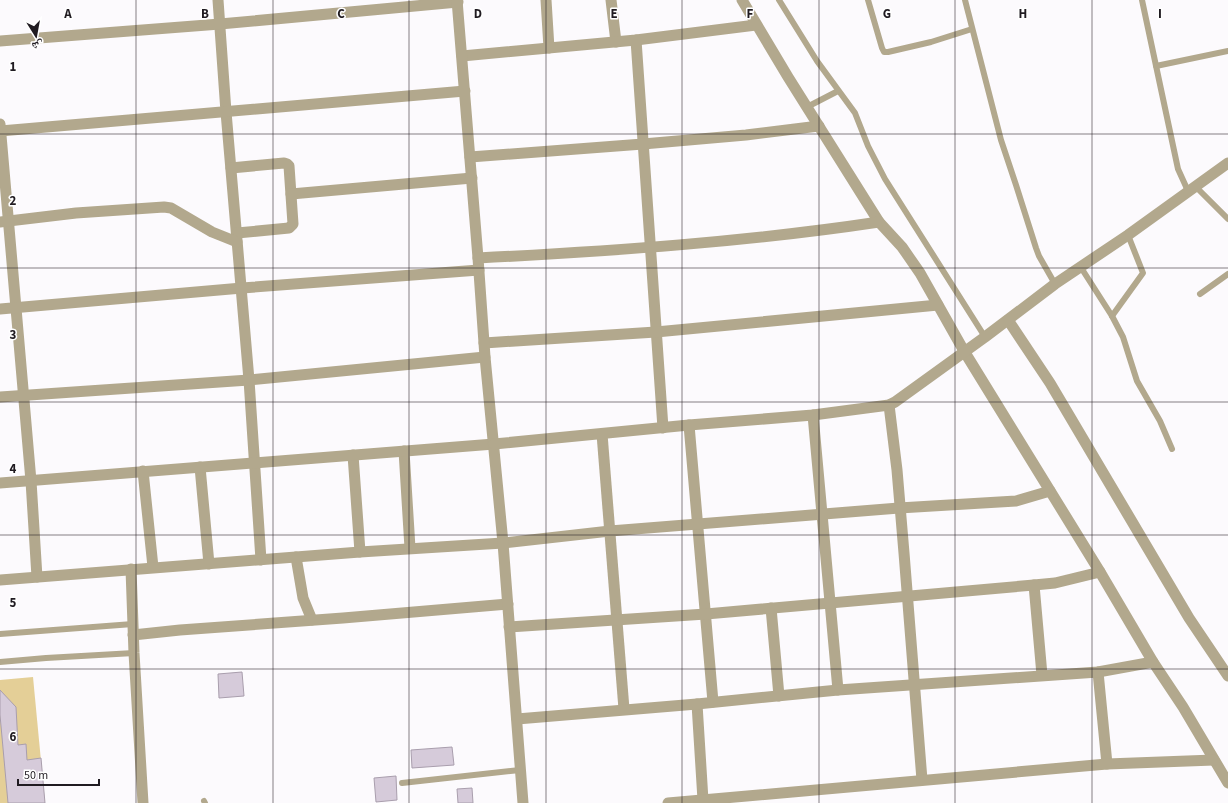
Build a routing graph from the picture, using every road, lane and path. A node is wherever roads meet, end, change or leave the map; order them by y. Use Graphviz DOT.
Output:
graph roads {
  1 [pos="218,0"];
  2 [pos="546,0"];
  3 [pos="611,0"];
  4 [pos="742,0"];
  5 [pos="779,0"];
  6 [pos="868,0"];
  7 [pos="965,0"];
  8 [pos="1142,0"];
  9 [pos="457,1"];
  10 [pos="386,5"];
  11 [pos="220,24"];
  12 [pos="756,25"];
  13 [pos="972,29"];
  14 [pos="636,40"];
  15 [pos="0,41"];
  16 [pos="616,42"];
  17 [pos="549,48"];
  18 [pos="1228,51"];
  19 [pos="462,56"];
  20 [pos="1156,66"];
  21 [pos="838,91"];
  22 [pos="465,92"];
  23 [pos="807,107"];
  24 [pos="226,112"];
  25 [pos="0,124"];
  26 [pos="819,126"];
  27 [pos="0,131"];
  28 [pos="643,144"];
  29 [pos="470,157"];
  30 [pos="1228,163"];
  31 [pos="231,168"];
  32 [pos="472,178"];
  33 [pos="1192,188"];
  34 [pos="292,194"];
  35 [pos="1228,219"];
  36 [pos="4,221"];
  37 [pos="879,222"];
  38 [pos="1128,235"];
  39 [pos="237,237"];
  40 [pos="650,248"];
  41 [pos="478,258"];
  42 [pos="1080,266"];
  43 [pos="479,270"];
  44 [pos="1228,274"];
  45 [pos="1055,284"];
  46 [pos="242,288"];
  47 [pos="1200,294"];
  48 [pos="938,306"];
  49 [pos="15,308"];
  50 [pos="0,309"];
  51 [pos="1112,316"];
  52 [pos="1008,320"];
  53 [pos="656,332"];
  54 [pos="985,338"];
  55 [pos="484,344"];
  56 [pos="964,351"];
  57 [pos="485,357"];
  58 [pos="249,380"];
  59 [pos="24,395"];
  60 [pos="0,397"];
  61 [pos="889,405"];
  62 [pos="813,415"];
  63 [pos="689,425"];
  64 [pos="663,428"];
  65 [pos="602,434"];
  66 [pos="494,444"];
  67 [pos="1172,449"];
  68 [pos="404,451"];
  69 [pos="353,455"];
  70 [pos="255,463"];
  71 [pos="200,467"];
  72 [pos="143,471"];
  73 [pos="30,481"];
  74 [pos="0,483"];
  75 [pos="1050,491"];
  76 [pos="899,508"];
  77 [pos="822,514"];
  78 [pos="699,525"];
  79 [pos="610,531"];
  80 [pos="503,543"];
  81 [pos="410,548"];
  82 [pos="360,552"];
  83 [pos="296,557"];
  84 [pos="261,560"];
  85 [pos="209,564"];
  86 [pos="153,568"];
  87 [pos="131,569"];
  88 [pos="1100,572"];
  89 [pos="37,577"];
  90 [pos="0,580"];
  91 [pos="1034,585"];
  92 [pos="908,596"];
  93 [pos="508,604"];
  94 [pos="829,604"];
  95 [pos="771,608"];
  96 [pos="706,614"];
  97 [pos="312,620"];
  98 [pos="618,620"];
  99 [pos="509,627"];
  100 [pos="133,630"];
  101 [pos="0,634"];
  102 [pos="134,653"];
  103 [pos="0,662"];
  104 [pos="1153,662"];
  105 [pos="1098,672"];
  106 [pos="1042,675"];
  107 [pos="1228,676"];
  108 [pos="914,684"];
  109 [pos="838,690"];
  110 [pos="779,696"];
  111 [pos="714,702"];
  112 [pos="697,704"];
  113 [pos="624,709"];
  114 [pos="517,719"];
  115 [pos="1214,760"];
  116 [pos="1107,764"];
  117 [pos="520,770"];
  118 [pos="922,780"];
  119 [pos="402,783"];
  120 [pos="1228,783"];
  121 [pos="703,800"];
  122 [pos="143,803"];
  123 [pos="523,803"];
  124 [pos="668,803"];
  1 -- 11 [label="street"];
  2 -- 17 [label="street"];
  3 -- 16 [label="street"];
  4 -- 12 [label="street"];
  5 -- 21 [label="lane"];
  6 -- 13 [label="lane"];
  7 -- 13 [label="lane"];
  8 -- 20 [label="lane"];
  9 -- 10 [label="street"];
  9 -- 19 [label="street"];
  10 -- 11 [label="street"];
  11 -- 15 [label="street"];
  11 -- 24 [label="street"];
  12 -- 14 [label="street"];
  12 -- 23 [label="street"];
  13 -- 45 [label="lane"];
  14 -- 16 [label="street"];
  14 -- 28 [label="street"];
  16 -- 17 [label="street"];
  17 -- 19 [label="street"];
  18 -- 20 [label="lane"];
  19 -- 22 [label="street"];
  20 -- 33 [label="lane"];
  21 -- 23 [label="lane"];
  21 -- 54 [label="lane"];
  22 -- 24 [label="street"];
  22 -- 29 [label="street"];
  23 -- 26 [label="street"];
  24 -- 27 [label="street"];
  24 -- 31 [label="street"];
  25 -- 27 [label="street"];
  26 -- 28 [label="street"];
  26 -- 37 [label="street"];
  27 -- 36 [label="street"];
  28 -- 29 [label="street"];
  28 -- 40 [label="street"];
  29 -- 32 [label="street"];
  30 -- 33 [label="street"];
  31 -- 34 [label="street"];
  31 -- 39 [label="street"];
  32 -- 34 [label="street"];
  32 -- 41 [label="street"];
  33 -- 35 [label="lane"];
  33 -- 38 [label="street"];
  34 -- 39 [label="street"];
  36 -- 39 [label="street"];
  36 -- 49 [label="street"];
  37 -- 40 [label="street"];
  37 -- 48 [label="street"];
  38 -- 42 [label="street"];
  38 -- 51 [label="lane"];
  39 -- 46 [label="street"];
  40 -- 41 [label="street"];
  40 -- 53 [label="street"];
  41 -- 43 [label="street"];
  42 -- 45 [label="street"];
  42 -- 51 [label="lane"];
  43 -- 46 [label="street"];
  43 -- 55 [label="street"];
  44 -- 47 [label="lane"];
  45 -- 52 [label="street"];
  46 -- 49 [label="street"];
  46 -- 58 [label="street"];
  48 -- 53 [label="street"];
  48 -- 56 [label="street"];
  49 -- 50 [label="street"];
  49 -- 59 [label="street"];
  51 -- 67 [label="lane"];
  52 -- 54 [label="street"];
  52 -- 107 [label="street"];
  53 -- 55 [label="street"];
  53 -- 64 [label="street"];
  54 -- 56 [label="street"];
  55 -- 57 [label="street"];
  56 -- 61 [label="street"];
  56 -- 75 [label="street"];
  57 -- 58 [label="street"];
  57 -- 66 [label="street"];
  58 -- 59 [label="street"];
  58 -- 70 [label="street"];
  59 -- 60 [label="street"];
  59 -- 73 [label="street"];
  61 -- 62 [label="street"];
  61 -- 76 [label="street"];
  62 -- 63 [label="street"];
  62 -- 77 [label="street"];
  63 -- 64 [label="street"];
  63 -- 78 [label="street"];
  64 -- 65 [label="street"];
  65 -- 66 [label="street"];
  65 -- 79 [label="street"];
  66 -- 68 [label="street"];
  66 -- 80 [label="street"];
  68 -- 69 [label="street"];
  68 -- 81 [label="street"];
  69 -- 70 [label="street"];
  69 -- 82 [label="street"];
  70 -- 71 [label="street"];
  70 -- 84 [label="street"];
  71 -- 72 [label="street"];
  71 -- 85 [label="street"];
  72 -- 73 [label="street"];
  72 -- 86 [label="street"];
  73 -- 74 [label="street"];
  73 -- 89 [label="street"];
  75 -- 76 [label="street"];
  75 -- 88 [label="street"];
  76 -- 77 [label="street"];
  76 -- 92 [label="street"];
  77 -- 78 [label="street"];
  77 -- 94 [label="street"];
  78 -- 79 [label="street"];
  78 -- 96 [label="street"];
  79 -- 80 [label="street"];
  79 -- 98 [label="street"];
  80 -- 81 [label="street"];
  80 -- 93 [label="street"];
  81 -- 82 [label="street"];
  82 -- 83 [label="street"];
  83 -- 84 [label="street"];
  83 -- 97 [label="street"];
  84 -- 85 [label="street"];
  85 -- 86 [label="street"];
  86 -- 87 [label="street"];
  87 -- 89 [label="street"];
  87 -- 100 [label="street"];
  88 -- 91 [label="street"];
  88 -- 104 [label="street"];
  89 -- 90 [label="street"];
  91 -- 92 [label="street"];
  91 -- 106 [label="street"];
  92 -- 94 [label="street"];
  92 -- 108 [label="street"];
  93 -- 97 [label="street"];
  93 -- 99 [label="street"];
  94 -- 95 [label="street"];
  94 -- 109 [label="street"];
  95 -- 96 [label="street"];
  95 -- 110 [label="street"];
  96 -- 98 [label="street"];
  96 -- 111 [label="street"];
  97 -- 100 [label="street"];
  98 -- 99 [label="street"];
  98 -- 113 [label="street"];
  99 -- 114 [label="street"];
  100 -- 101 [label="lane"];
  100 -- 102 [label="street"];
  102 -- 103 [label="lane"];
  102 -- 122 [label="street"];
  104 -- 105 [label="street"];
  104 -- 115 [label="street"];
  105 -- 106 [label="street"];
  105 -- 116 [label="street"];
  106 -- 108 [label="street"];
  108 -- 109 [label="street"];
  108 -- 118 [label="street"];
  109 -- 110 [label="street"];
  110 -- 111 [label="street"];
  111 -- 112 [label="street"];
  112 -- 113 [label="street"];
  112 -- 121 [label="street"];
  113 -- 114 [label="street"];
  114 -- 117 [label="street"];
  115 -- 116 [label="street"];
  115 -- 120 [label="street"];
  116 -- 118 [label="street"];
  117 -- 119 [label="lane"];
  117 -- 123 [label="street"];
  118 -- 121 [label="street"];
  121 -- 124 [label="street"];
}
